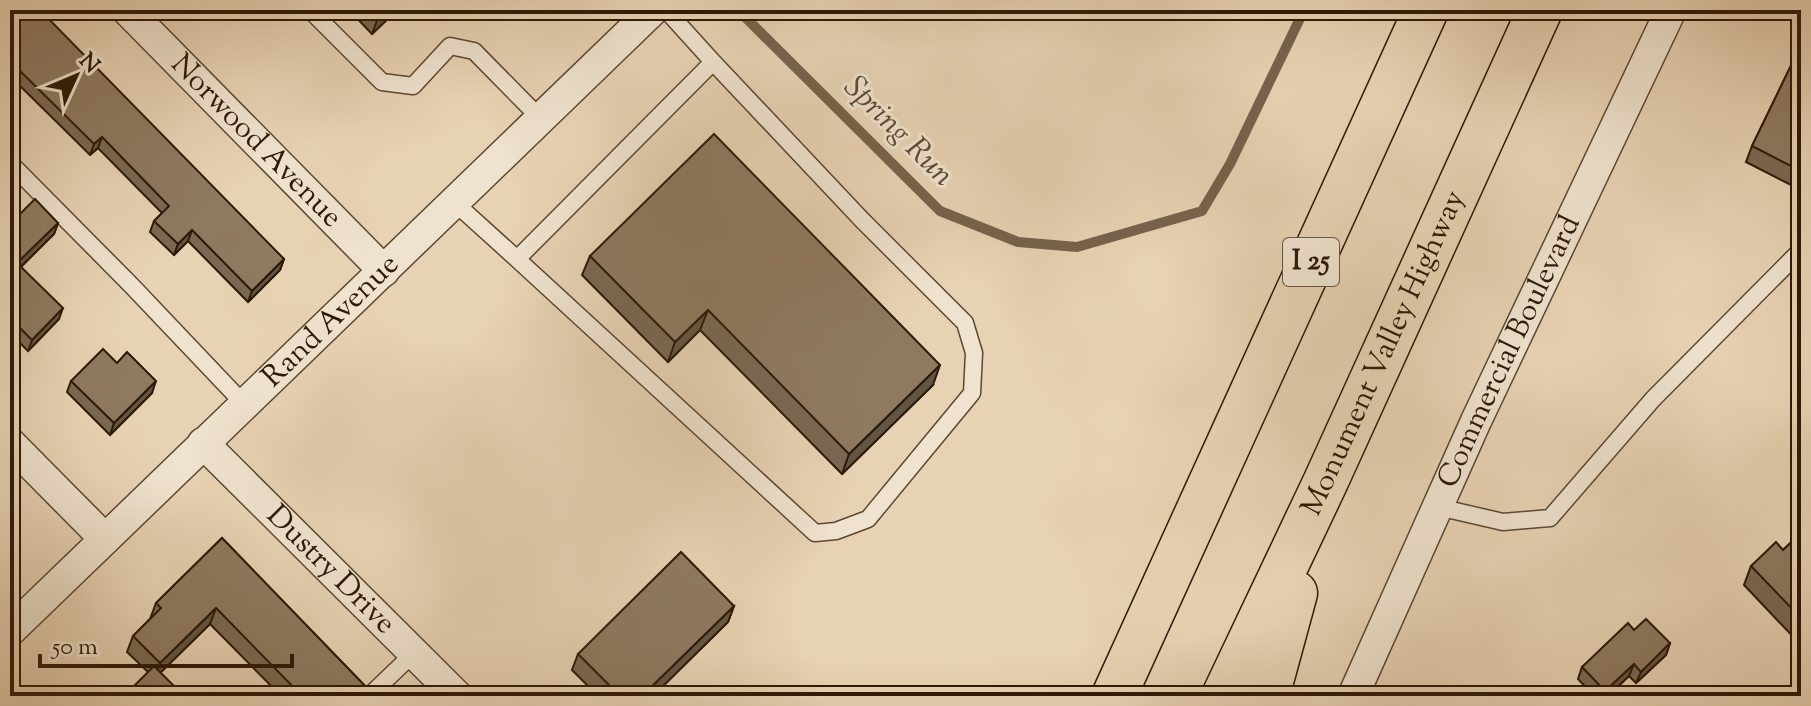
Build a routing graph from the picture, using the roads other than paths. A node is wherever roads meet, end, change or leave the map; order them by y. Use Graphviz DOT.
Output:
graph roads {
  1 [pos="127,10"];
  2 [pos="310,10"];
  3 [pos="653,10"];
  4 [pos="666,10"];
  5 [pos="1426,10"];
  6 [pos="1540,10"];
  7 [pos="1671,10"];
  8 [pos="713,62"];
  9 [pos="541,119"];
  10 [pos="10,163"];
  11 [pos="454,202"];
  12 [pos="1801,250"];
  13 [pos="517,259"];
  14 [pos="384,271"];
  15 [pos="244,404"];
  16 [pos="10,443"];
  17 [pos="203,443"];
  18 [pos="1325,483"];
  19 [pos="1438,507"];
  20 [pos="105,539"];
  21 [pos="10,631"];
  22 [pos="414,653"];
  23 [pos="369,696"];
  24 [pos="457,696"];
  25 [pos="1114,696"];
  26 [pos="1224,696"];
  27 [pos="1267,696"];
  28 [pos="1353,696"];
  1 -- 14 [label="street, Norwood Avenue"];
  2 -- 9 [label="lane"];
  3 -- 9 [label="street, Rand Avenue"];
  4 -- 8 [label="lane"];
  5 -- 25 [label="highway, I 25"];
  6 -- 18 [label="highway, Monument Valley Highway"];
  7 -- 19 [label="street, Commercial Boulevard"];
  8 -- 13 [label="lane"];
  8 -- 13 [label="lane"];
  9 -- 11 [label="street, Rand Avenue"];
  10 -- 15 [label="lane"];
  11 -- 13 [label="lane"];
  11 -- 14 [label="street, Rand Avenue"];
  12 -- 19 [label="lane"];
  14 -- 15 [label="street, Rand Avenue"];
  15 -- 17 [label="street, Rand Avenue"];
  16 -- 20 [label="street"];
  17 -- 20 [label="street, Rand Avenue"];
  17 -- 22 [label="street, Dustry Drive"];
  18 -- 26 [label="highway, Monument Valley Highway"];
  18 -- 27 [label="highway"];
  19 -- 28 [label="street, Commercial Boulevard"];
  20 -- 21 [label="street, Rand Avenue"];
  22 -- 23 [label="lane"];
  22 -- 24 [label="street, Dustry Drive"];
}
